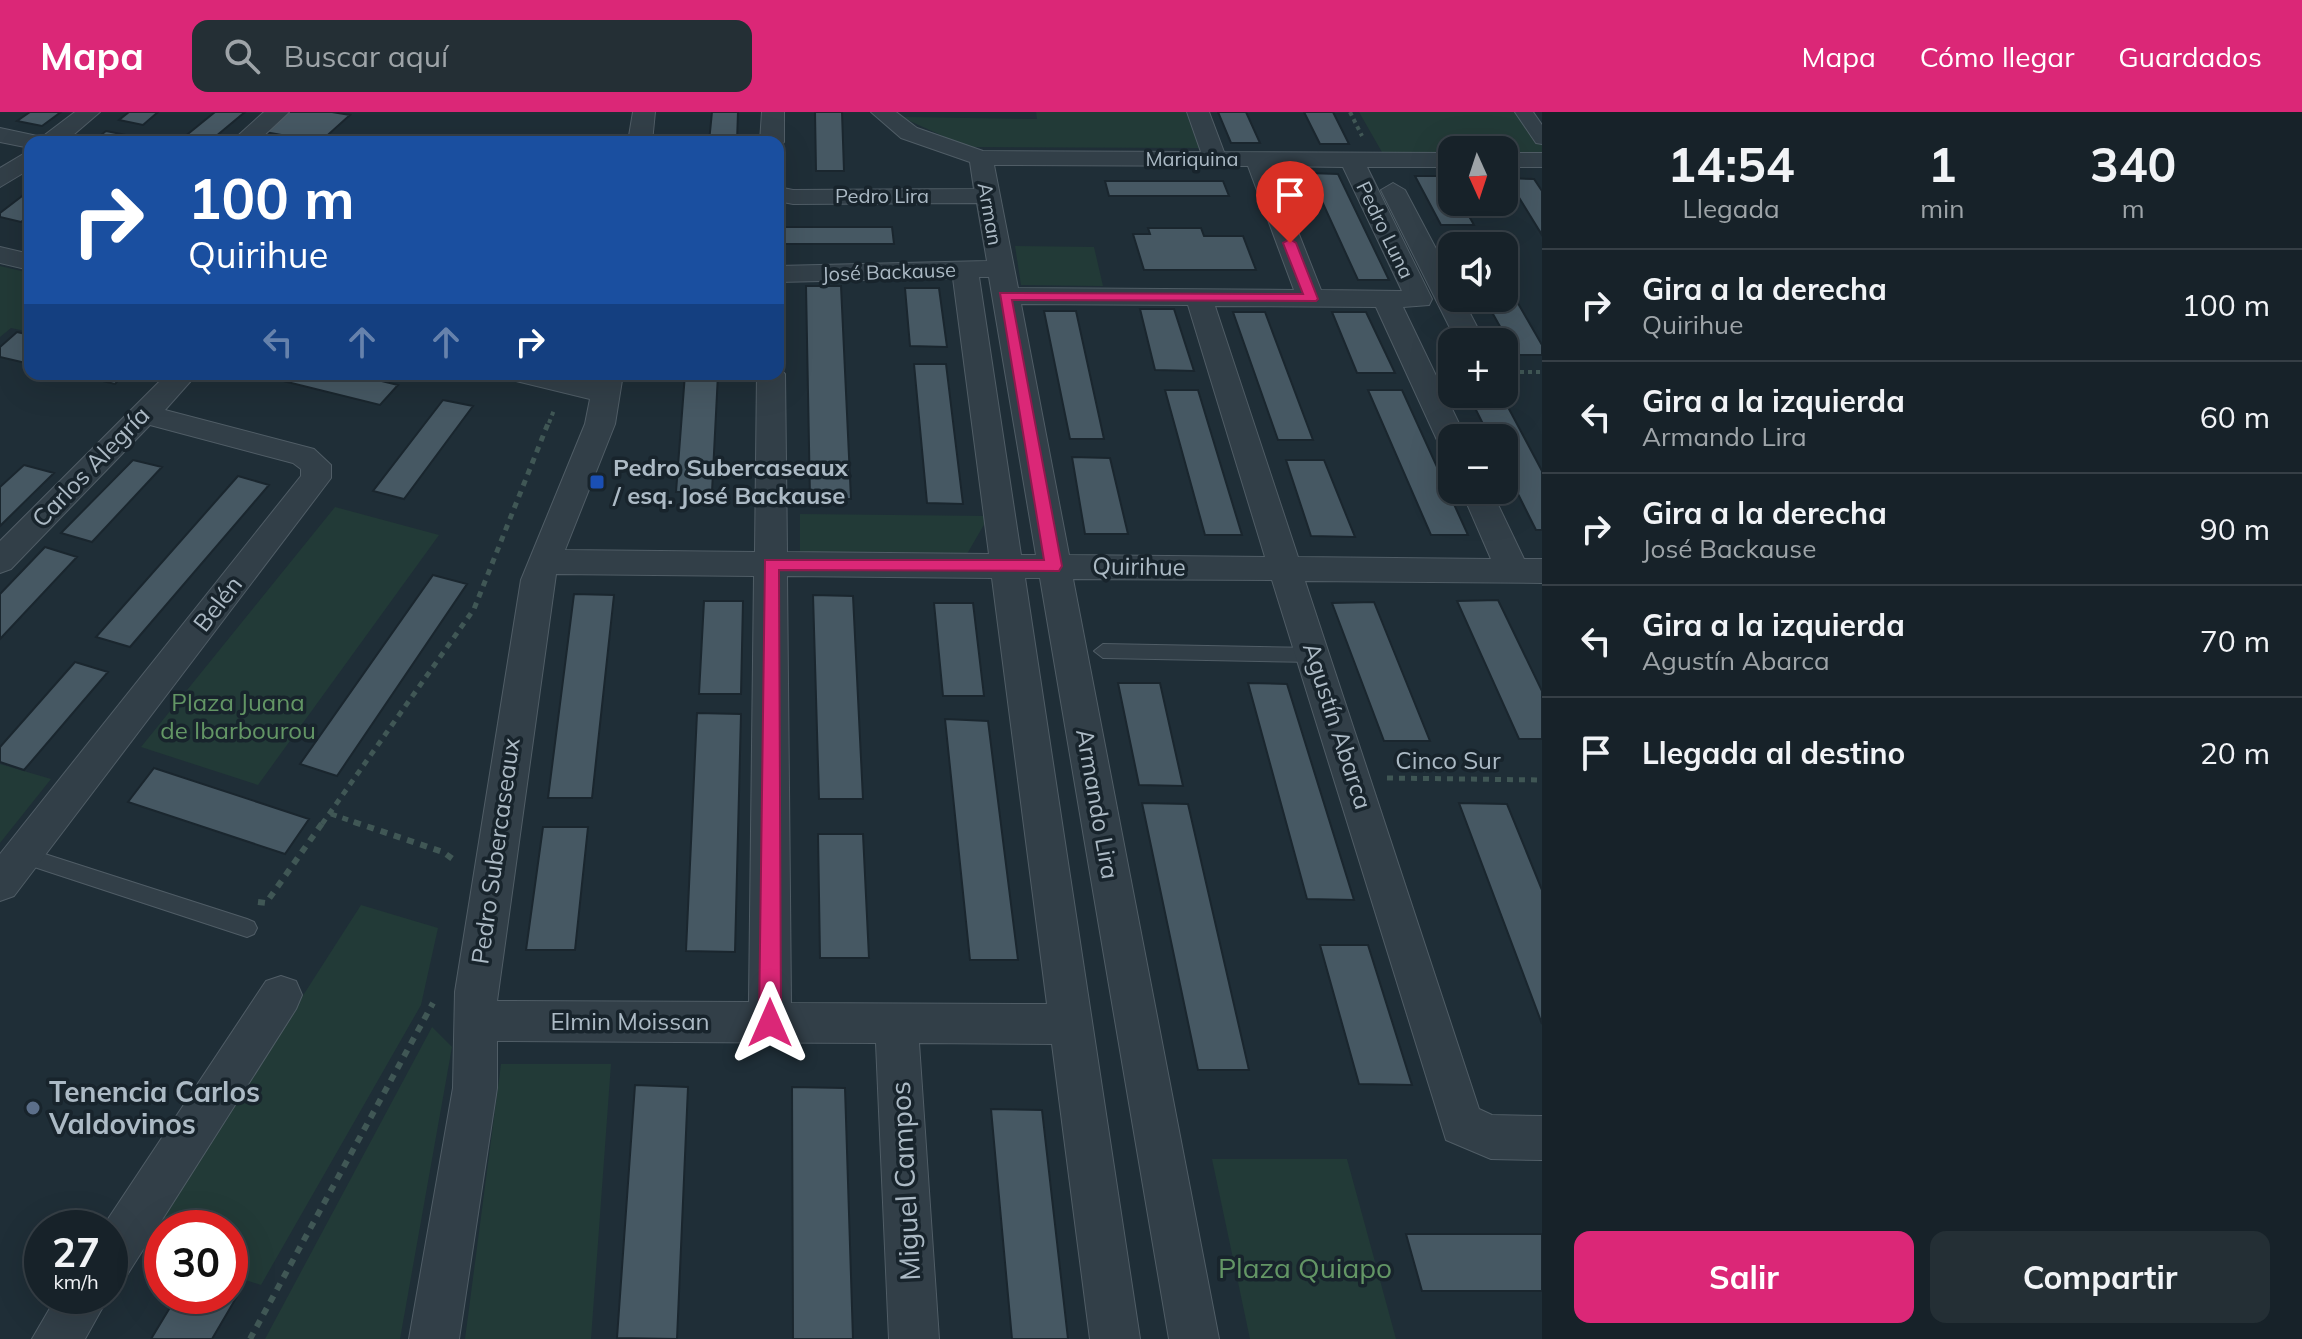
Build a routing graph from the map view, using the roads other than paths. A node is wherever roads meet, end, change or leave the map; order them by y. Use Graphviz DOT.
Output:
graph roads {
  1 [pos="89,112"];
  2 [pos="278,112"];
  3 [pos="644,112"];
  4 [pos="773,112"];
  5 [pos="882,112"];
  6 [pos="1198,112"];
  7 [pos="1524,112"];
  8 [pos="0,135"];
  9 [pos="58,136"];
  10 [pos="250,136"];
  11 [pos="641,136"];
  12 [pos="772,136"];
  13 [pos="1542,139"];
  14 [pos="24,140"];
  15 [pos="981,158"];
  16 [pos="1215,159"];
  17 [pos="1257,159"];
  18 [pos="1363,160"];
  19 [pos="1438,160"];
  20 [pos="1518,160"];
  21 [pos="1542,160"];
  22 [pos="24,162"];
  23 [pos="0,180"];
  24 [pos="784,195"];
  25 [pos="987,196"];
  26 [pos="0,255"];
  27 [pos="24,261"];
  28 [pos="784,274"];
  29 [pos="990,278"];
  30 [pos="1199,298"];
  31 [pos="1311,299"];
  32 [pos="1386,299"];
  33 [pos="1419,299"];
  34 [pos="1463,328"];
  35 [pos="1418,367"];
  36 [pos="1438,367"];
  37 [pos="177,380"];
  38 [pos="548,380"];
  39 [pos="771,380"];
  40 [pos="607,384"];
  41 [pos="144,414"];
  42 [pos="1445,424"];
  43 [pos="1485,504"];
  44 [pos="0,561"];
  45 [pos="544,562"];
  46 [pos="771,564"];
  47 [pos="1007,566"];
  48 [pos="1053,566"];
  49 [pos="1286,569"];
  50 [pos="1528,571"];
  51 [pos="1103,651"];
  52 [pos="1314,655"];
  53 [pos="23,855"];
  54 [pos="0,884"];
  55 [pos="247,928"];
  56 [pos="281,995"];
  57 [pos="478,1021"];
  58 [pos="770,1023"];
  59 [pos="896,1023"];
  60 [pos="1071,1024"];
  61 [pos="1542,1138"];
  62 [pos="128,1230"];
  63 [pos="73,1314"];
  64 [pos="57,1339"];
  65 [pos="434,1339"];
  66 [pos="914,1339"];
  67 [pos="1115,1339"];
  68 [pos="1194,1339"];
  1 -- 9 [label="street"];
  2 -- 10 [label="street"];
  3 -- 11 [label="street"];
  4 -- 12 [label="street"];
  5 -- 15 [label="street, Mariquina"];
  6 -- 16 [label="street"];
  7 -- 13 [label="street"];
  8 -- 14 [label="street"];
  15 -- 16 [label="street, Mariquina"];
  15 -- 25 [label="street, Arman"];
  16 -- 17 [label="street, Mariquina"];
  17 -- 18 [label="street, Mariquina"];
  17 -- 31 [label="street"];
  18 -- 19 [label="street, Mariquina"];
  18 -- 33 [label="street, Pedro Luna"];
  18 -- 34 [label="street"];
  20 -- 21 [label="street"];
  22 -- 23 [label="street"];
  24 -- 25 [label="street, Pedro Lira"];
  25 -- 29 [label="street, Arman"];
  26 -- 27 [label="street"];
  28 -- 29 [label="street, José Backause"];
  29 -- 30 [label="street, José Backause"];
  29 -- 47 [label="street"];
  29 -- 48 [label="street, Armando Lira"];
  30 -- 31 [label="street, José Backause"];
  30 -- 49 [label="street, Agustín Abarca"];
  31 -- 32 [label="street, José Backause"];
  32 -- 33 [label="street, José Backause"];
  32 -- 35 [label="street, Pedro Luna"];
  35 -- 36 [label="street"];
  35 -- 42 [label="street, Pedro Luna"];
  37 -- 41 [label="street, Carlos Alegría"];
  38 -- 40 [label="street"];
  39 -- 46 [label="street"];
  40 -- 45 [label="street, Pedro Subercaseaux"];
  41 -- 44 [label="street, Carlos Alegría"];
  41 -- 53 [label="street, Belén"];
  43 -- 50 [label="street"];
  45 -- 46 [label="street, Quirihue"];
  45 -- 57 [label="street, Pedro Subercaseaux"];
  46 -- 47 [label="street, Quirihue"];
  46 -- 58 [label="street"];
  47 -- 48 [label="street, Quirihue"];
  47 -- 60 [label="street"];
  48 -- 49 [label="street, Quirihue"];
  48 -- 68 [label="street, Armando Lira"];
  49 -- 50 [label="street, Quirihue"];
  49 -- 52 [label="street, Agustín Abarca"];
  51 -- 52 [label="lane"];
  52 -- 61 [label="street, Agustín Abarca"];
  53 -- 54 [label="street, Belén"];
  53 -- 55 [label="lane"];
  56 -- 62 [label="street"];
  57 -- 58 [label="street, Elmin Moissan"];
  57 -- 65 [label="street, Pedro Subercaseaux"];
  58 -- 59 [label="street, Elmin Moissan"];
  59 -- 60 [label="street, Elmin Moissan"];
  59 -- 66 [label="street, Miguel Campos"];
  60 -- 67 [label="street"];
  63 -- 64 [label="street"];
}
